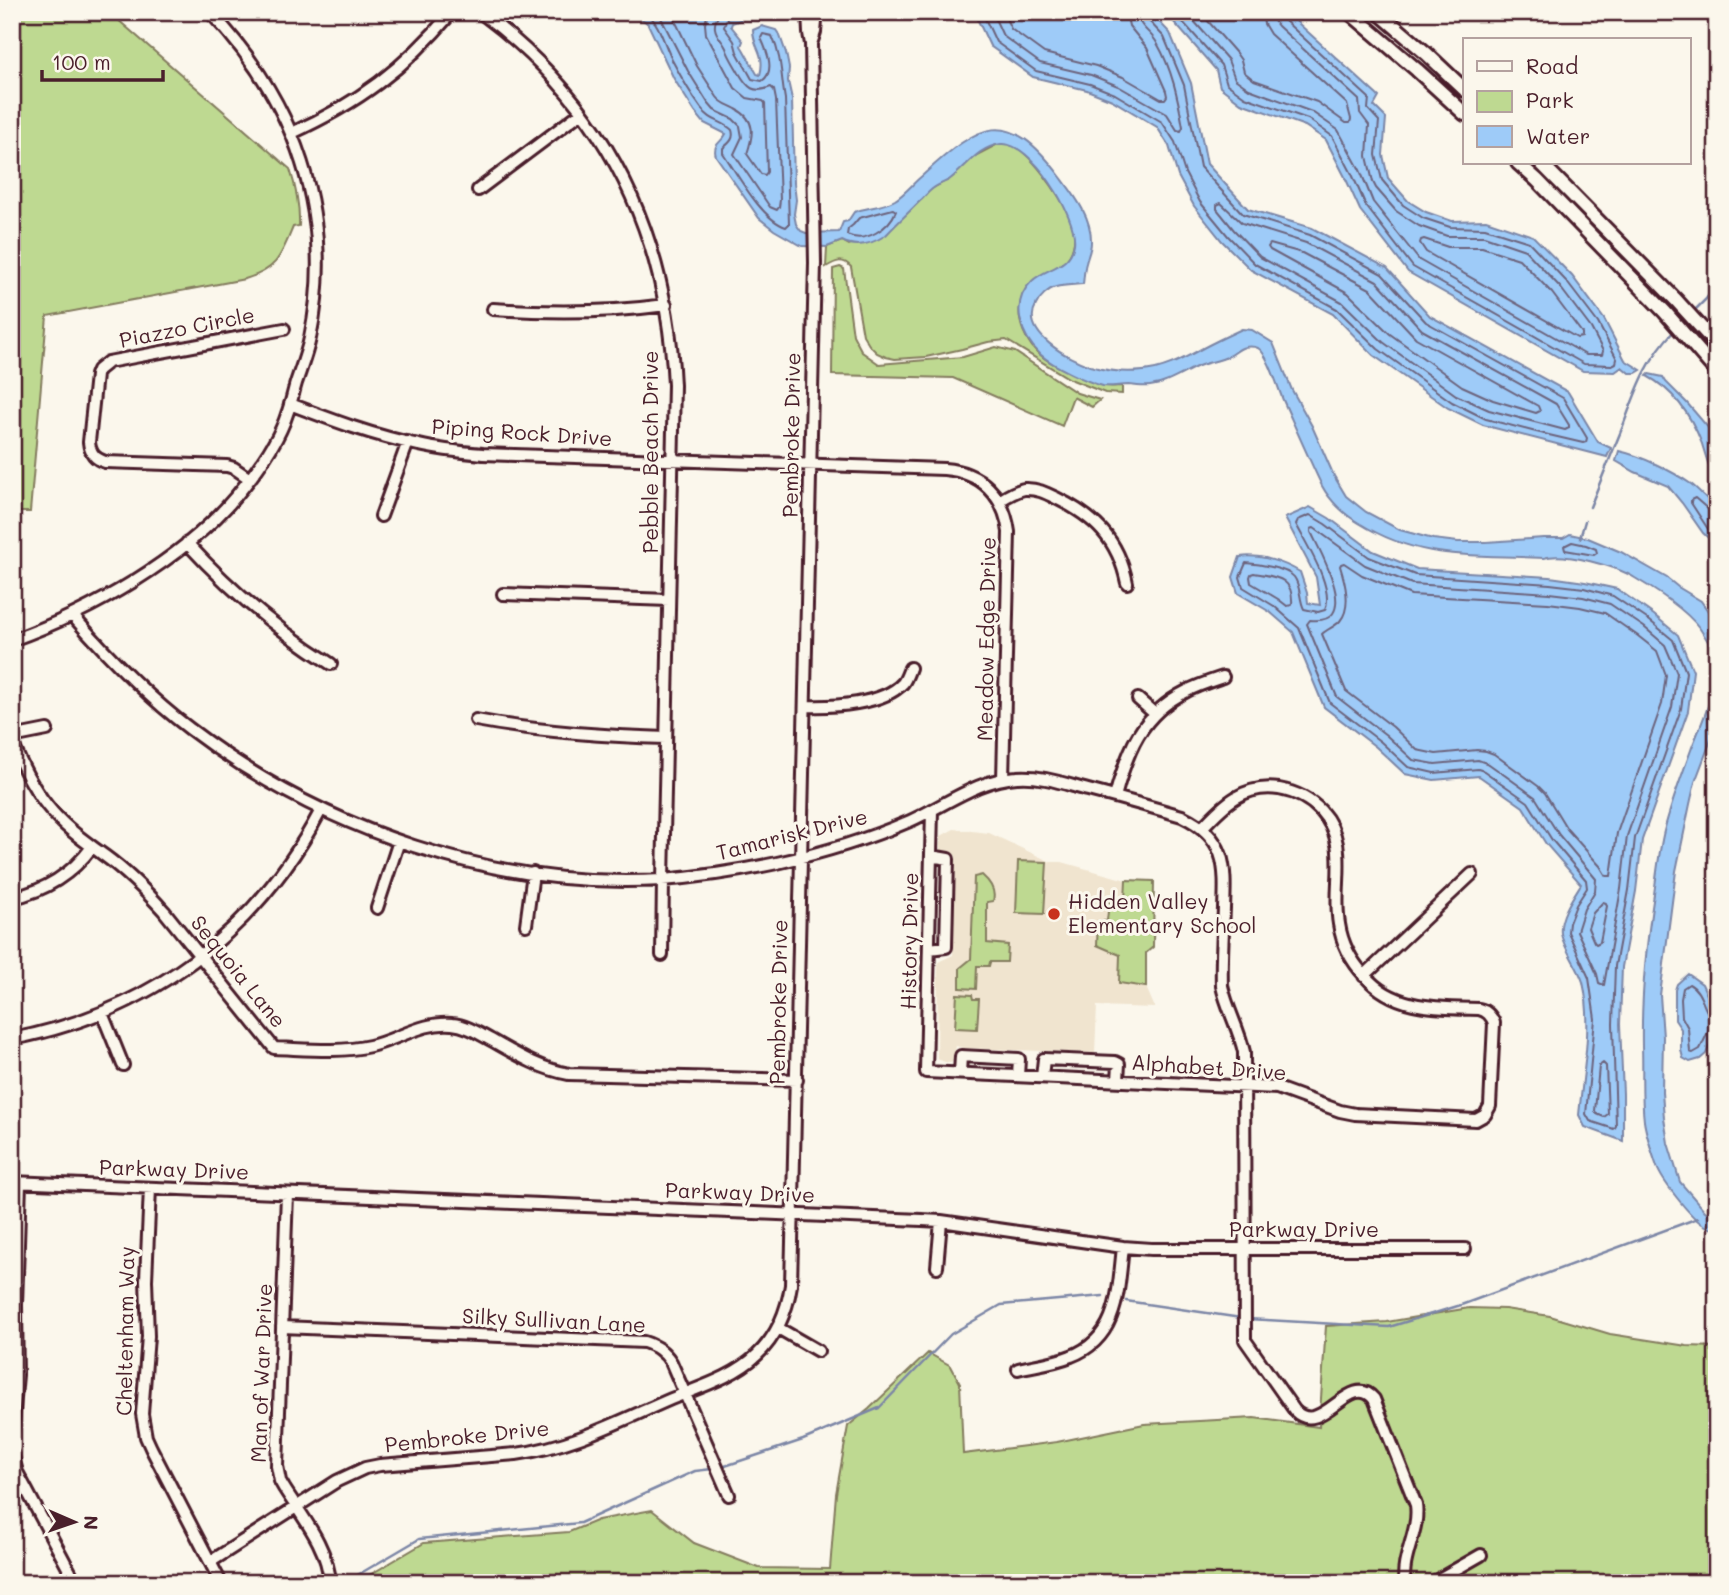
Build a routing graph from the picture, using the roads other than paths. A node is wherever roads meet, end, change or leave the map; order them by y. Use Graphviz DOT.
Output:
graph roads {
  1 [pos="210,12"];
  2 [pos="452,12"];
  3 [pos="480,12"];
  4 [pos="808,12"];
  5 [pos="817,12"];
  6 [pos="1349,12"];
  7 [pos="1378,12"];
  8 [pos="811,44"];
  9 [pos="1463,88"];
  10 [pos="582,112"];
  11 [pos="1463,112"];
  12 [pos="292,134"];
  13 [pos="1519,164"];
  14 [pos="1542,164"];
  15 [pos="478,190"];
  16 [pos="666,306"];
  17 [pos="493,309"];
  18 [pos="284,330"];
  19 [pos="1714,342"];
  20 [pos="1717,372"];
  21 [pos="290,404"];
  22 [pos="408,442"];
  23 [pos="673,461"];
  24 [pos="811,466"];
  25 [pos="250,479"];
  26 [pos="999,501"];
  27 [pos="381,516"];
  28 [pos="187,543"];
  29 [pos="1127,583"];
  30 [pos="503,594"];
  31 [pos="669,600"];
  32 [pos="72,615"];
  33 [pos="12,640"];
  34 [pos="331,664"];
  35 [pos="910,668"];
  36 [pos="1223,677"];
  37 [pos="1138,699"];
  38 [pos="805,706"];
  39 [pos="1155,714"];
  40 [pos="476,720"];
  41 [pos="47,730"];
  42 [pos="666,738"];
  43 [pos="12,739"];
  44 [pos="1003,779"];
  45 [pos="1115,797"];
  46 [pos="321,810"];
  47 [pos="932,810"];
  48 [pos="1202,828"];
  49 [pos="399,841"];
  50 [pos="92,847"];
  51 [pos="931,856"];
  52 [pos="802,857"];
  53 [pos="533,873"];
  54 [pos="1472,874"];
  55 [pos="663,880"];
  56 [pos="12,898"];
  57 [pos="377,908"];
  58 [pos="526,925"];
  59 [pos="929,949"];
  60 [pos="662,955"];
  61 [pos="201,956"];
  62 [pos="1364,976"];
  63 [pos="102,1013"];
  64 [pos="12,1039"];
  65 [pos="123,1066"];
  66 [pos="926,1072"];
  67 [pos="960,1073"];
  68 [pos="1018,1076"];
  69 [pos="1042,1077"];
  70 [pos="797,1080"];
  71 [pos="1118,1080"];
  72 [pos="1244,1085"];
  73 [pos="16,1182"];
  74 [pos="150,1188"];
  75 [pos="288,1194"];
  76 [pos="793,1214"];
  77 [pos="941,1221"];
  78 [pos="1123,1247"];
  79 [pos="1245,1249"];
  80 [pos="1465,1249"];
  81 [pos="937,1267"];
  82 [pos="282,1327"];
  83 [pos="778,1328"];
  84 [pos="818,1351"];
  85 [pos="1018,1369"];
  86 [pos="685,1394"];
  87 [pos="12,1431"];
  88 [pos="12,1453"];
  89 [pos="729,1495"];
  90 [pos="296,1507"];
  91 [pos="1481,1555"];
  92 [pos="210,1562"];
  93 [pos="76,1583"];
  94 [pos="221,1583"];
  95 [pos="331,1583"];
  96 [pos="1405,1583"];
  97 [pos="1432,1583"];
  1 -- 12 [label="street"];
  2 -- 12 [label="street"];
  3 -- 10 [label="street, Pebble Beach Drive"];
  4 -- 8 [label="street, Pembroke Drive"];
  5 -- 8 [label="street, Pembroke Drive"];
  6 -- 11 [label="main road"];
  7 -- 9 [label="main road"];
  8 -- 24 [label="street, Pembroke Drive"];
  10 -- 15 [label="street"];
  10 -- 16 [label="street, Pebble Beach Drive"];
  12 -- 21 [label="street"];
  13 -- 20 [label="main road"];
  14 -- 19 [label="main road"];
  16 -- 17 [label="street"];
  16 -- 23 [label="street, Pebble Beach Drive"];
  18 -- 25 [label="street, Piazzo Circle"];
  21 -- 22 [label="street, Piping Rock Drive"];
  21 -- 25 [label="street"];
  22 -- 23 [label="street, Piping Rock Drive"];
  22 -- 27 [label="street"];
  23 -- 24 [label="street, Piping Rock Drive"];
  23 -- 31 [label="street, Pebble Beach Drive"];
  24 -- 26 [label="street, Piping Rock Drive"];
  24 -- 38 [label="street, Pembroke Drive"];
  25 -- 28 [label="street"];
  26 -- 29 [label="street"];
  26 -- 44 [label="street, Meadow Edge Drive"];
  28 -- 32 [label="street"];
  28 -- 34 [label="street"];
  30 -- 31 [label="street"];
  31 -- 42 [label="street, Pebble Beach Drive"];
  32 -- 33 [label="street"];
  32 -- 46 [label="street, Tamarisk Drive"];
  35 -- 38 [label="street"];
  36 -- 39 [label="street"];
  37 -- 39 [label="street"];
  38 -- 52 [label="street, Pembroke Drive"];
  39 -- 45 [label="street"];
  40 -- 42 [label="street"];
  41 -- 43 [label="street"];
  42 -- 55 [label="street, Pebble Beach Drive"];
  43 -- 50 [label="street, Sequoia Lane"];
  44 -- 45 [label="street, Tamarisk Drive"];
  44 -- 47 [label="street, Tamarisk Drive"];
  45 -- 48 [label="street, Tamarisk Drive"];
  46 -- 49 [label="street, Tamarisk Drive"];
  46 -- 61 [label="street"];
  47 -- 51 [label="street, History Drive"];
  47 -- 52 [label="street, Tamarisk Drive"];
  48 -- 62 [label="street"];
  48 -- 72 [label="street"];
  49 -- 53 [label="street, Tamarisk Drive"];
  49 -- 57 [label="street"];
  50 -- 56 [label="street"];
  50 -- 61 [label="street, Sequoia Lane"];
  51 -- 59 [label="street, History Drive"];
  51 -- 59 [label="street"];
  52 -- 55 [label="street, Tamarisk Drive"];
  52 -- 70 [label="street, Pembroke Drive"];
  53 -- 55 [label="street, Tamarisk Drive"];
  53 -- 58 [label="street"];
  54 -- 62 [label="street"];
  55 -- 60 [label="street, Pebble Beach Drive"];
  59 -- 66 [label="street, History Drive"];
  61 -- 63 [label="street"];
  61 -- 70 [label="street, Sequoia Lane"];
  62 -- 72 [label="street, Alphabet Drive"];
  63 -- 64 [label="street"];
  63 -- 65 [label="street"];
  66 -- 67 [label="street, Alphabet Drive"];
  67 -- 68 [label="street, Alphabet Drive"];
  67 -- 68 [label="street"];
  68 -- 69 [label="street, Alphabet Drive"];
  69 -- 71 [label="street, Alphabet Drive"];
  69 -- 71 [label="street"];
  70 -- 76 [label="street, Pembroke Drive"];
  71 -- 72 [label="street, Alphabet Drive"];
  72 -- 79 [label="street"];
  73 -- 74 [label="street, Parkway Drive"];
  73 -- 87 [label="street"];
  74 -- 75 [label="street, Parkway Drive"];
  74 -- 92 [label="street, Cheltenham Way"];
  75 -- 76 [label="street, Parkway Drive"];
  75 -- 82 [label="street, Man of War Drive"];
  76 -- 77 [label="street, Parkway Drive"];
  76 -- 83 [label="street, Pembroke Drive"];
  77 -- 78 [label="street, Parkway Drive"];
  77 -- 81 [label="street"];
  78 -- 79 [label="street, Parkway Drive"];
  78 -- 85 [label="street"];
  79 -- 80 [label="street, Parkway Drive"];
  79 -- 96 [label="street"];
  82 -- 86 [label="street, Silky Sullivan Lane"];
  82 -- 90 [label="street, Man of War Drive"];
  83 -- 84 [label="street"];
  83 -- 86 [label="street, Pembroke Drive"];
  86 -- 89 [label="street, Silky Sullivan Lane"];
  86 -- 90 [label="street, Pembroke Drive"];
  88 -- 93 [label="street"];
  90 -- 92 [label="street, Pembroke Drive"];
  90 -- 95 [label="street, Man of War Drive"];
  91 -- 97 [label="street"];
  92 -- 94 [label="street, Cheltenham Way"];
}
